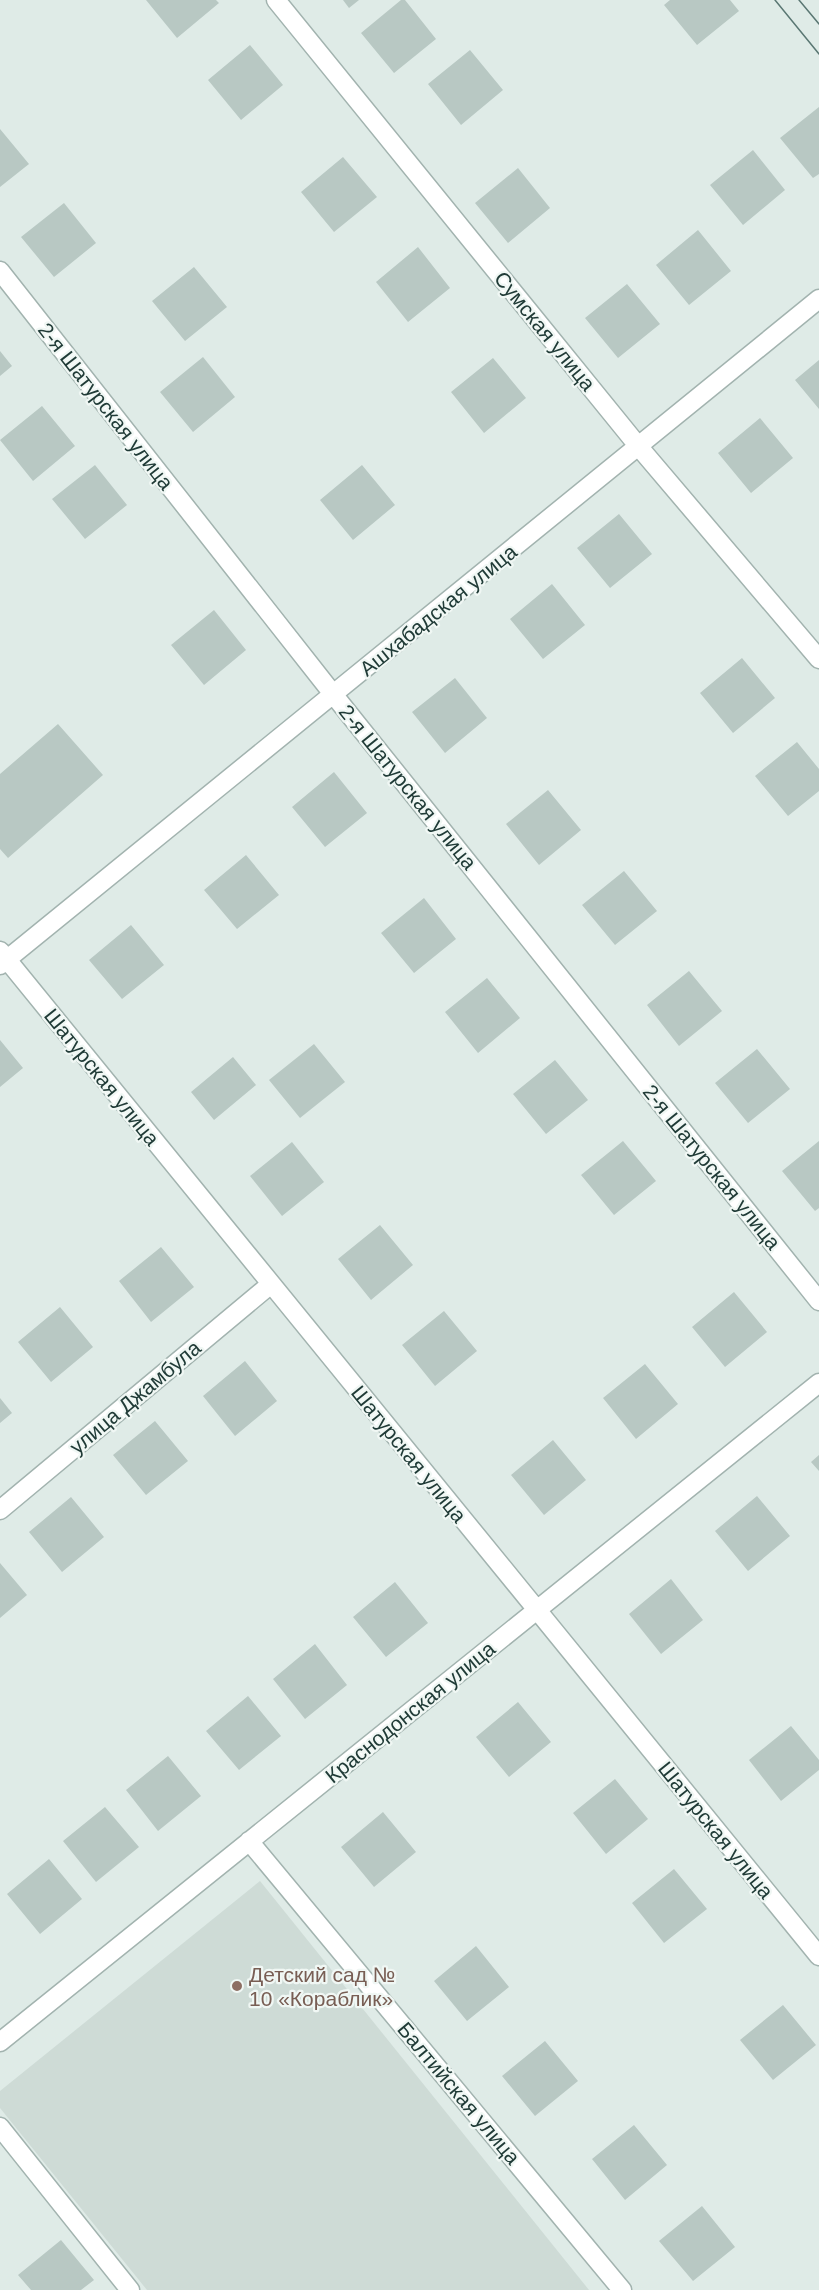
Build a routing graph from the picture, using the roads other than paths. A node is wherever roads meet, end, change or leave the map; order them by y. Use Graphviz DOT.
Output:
graph roads {
  1 [pos="276,0"];
  2 [pos="0,271"];
  3 [pos="819,299"];
  4 [pos="639,447"];
  5 [pos="819,659"];
  6 [pos="333,694"];
  7 [pos="2,958"];
  8 [pos="271,1284"];
  9 [pos="819,1301"];
  10 [pos="819,1383"];
  11 [pos="0,1510"];
  12 [pos="537,1610"];
  13 [pos="249,1841"];
  14 [pos="819,1956"];
  15 [pos="0,2042"];
  16 [pos="0,2127"];
  17 [pos="130,2290"];
  18 [pos="622,2290"];
  1 -- 4 [label="street, Сумская улица"];
  2 -- 6 [label="street, 2-я Шатурская улица"];
  3 -- 4 [label="street, Ашхабадская улица"];
  4 -- 5 [label="street, Сумская улица"];
  4 -- 6 [label="street, Ашхабадская улица"];
  6 -- 7 [label="street, Ашхабадская улица"];
  6 -- 9 [label="street, 2-я Шатурская улица"];
  7 -- 8 [label="street, Шатурская улица"];
  8 -- 11 [label="street, улица Джамбула"];
  8 -- 12 [label="street, Шатурская улица"];
  10 -- 12 [label="street, Краснодонская улица"];
  12 -- 13 [label="street, Краснодонская улица"];
  12 -- 14 [label="street, Шатурская улица"];
  13 -- 15 [label="street, Краснодонская улица"];
  13 -- 18 [label="street, Балтийская улица"];
  16 -- 17 [label="street"];
}
